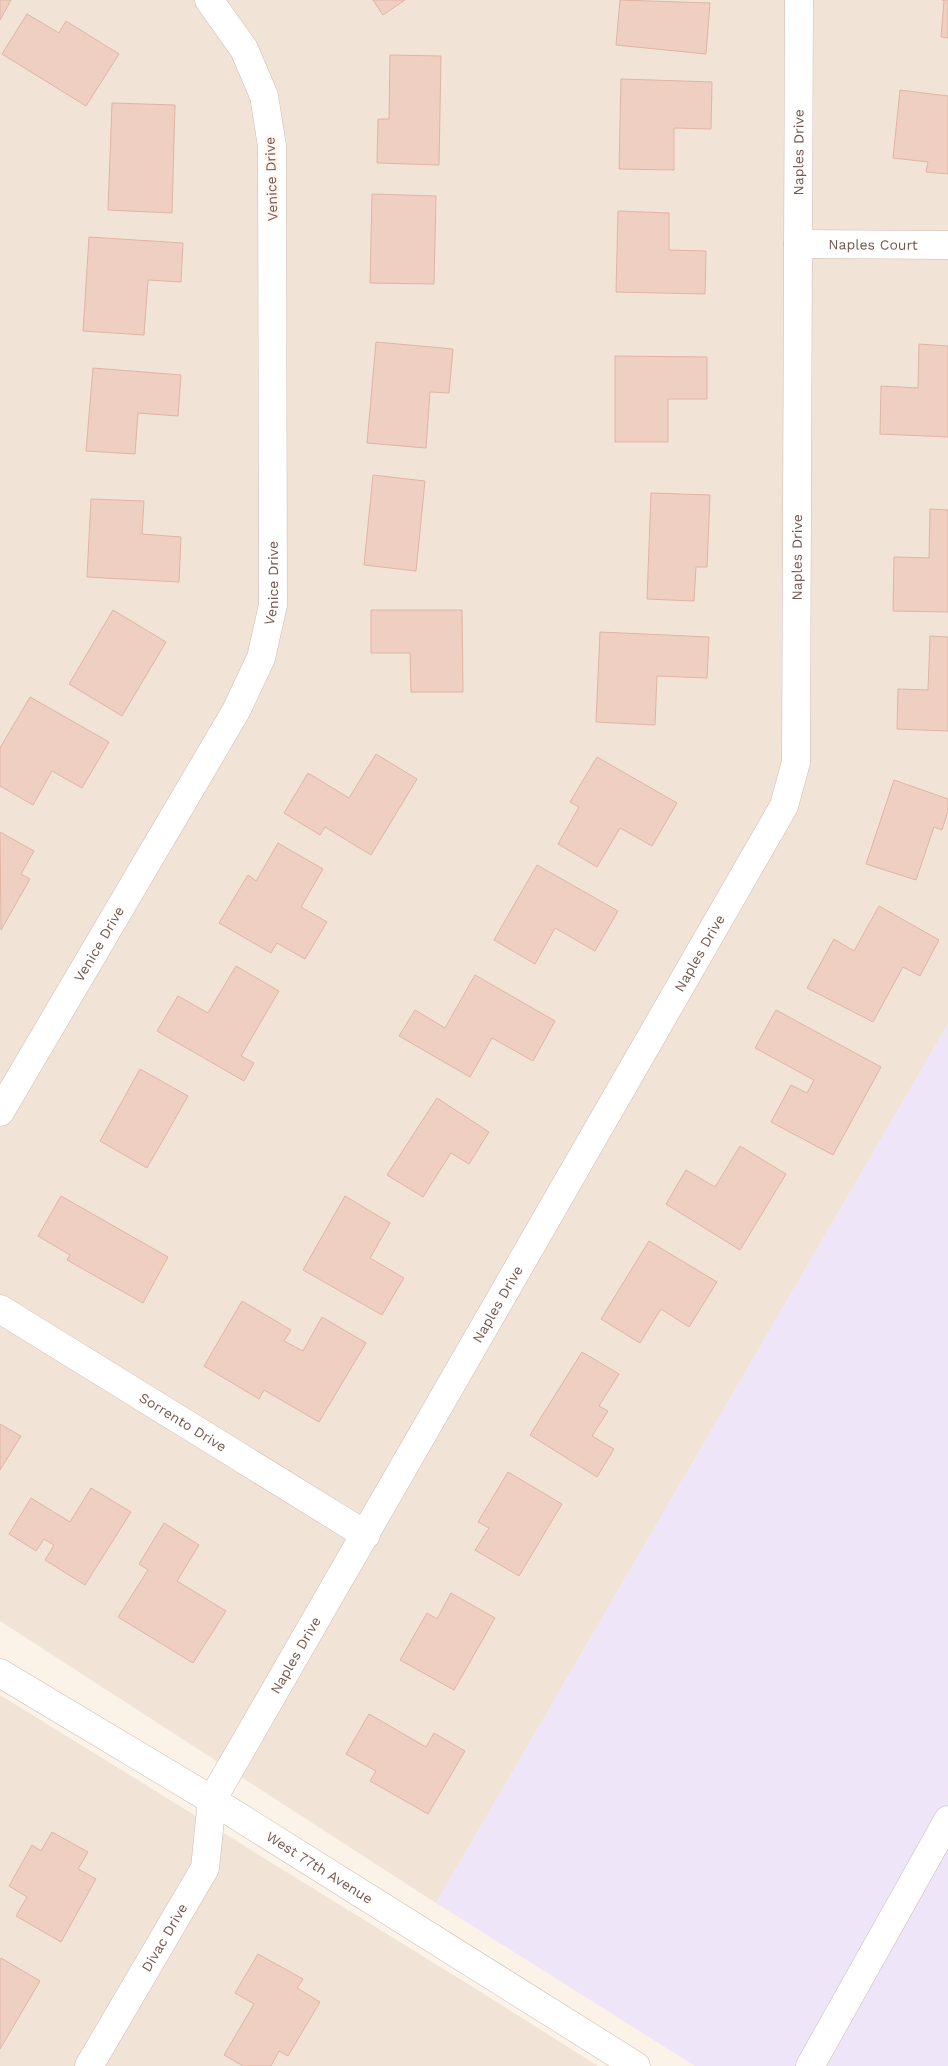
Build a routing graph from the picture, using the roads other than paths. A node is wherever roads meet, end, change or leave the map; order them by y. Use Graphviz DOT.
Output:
graph roads {
  1 [pos="210,0"];
  2 [pos="799,0"];
  3 [pos="798,244"];
  4 [pos="948,245"];
  5 [pos="0,1112"];
  6 [pos="0,1309"];
  7 [pos="366,1534"];
  8 [pos="0,1673"];
  9 [pos="212,1800"];
  10 [pos="948,1820"];
  11 [pos="89,2066"];
  12 [pos="636,2066"];
  13 [pos="810,2066"];
  1 -- 5 [label="street, Venice Drive"];
  2 -- 3 [label="street, Naples Drive"];
  3 -- 4 [label="street, Naples Court"];
  3 -- 7 [label="street, Naples Drive"];
  6 -- 7 [label="street, Sorrento Drive"];
  7 -- 9 [label="street, Naples Drive"];
  8 -- 9 [label="street, West 77th Avenue"];
  9 -- 11 [label="street, Divac Drive"];
  9 -- 12 [label="street, West 77th Avenue"];
  10 -- 13 [label="street"];
}
